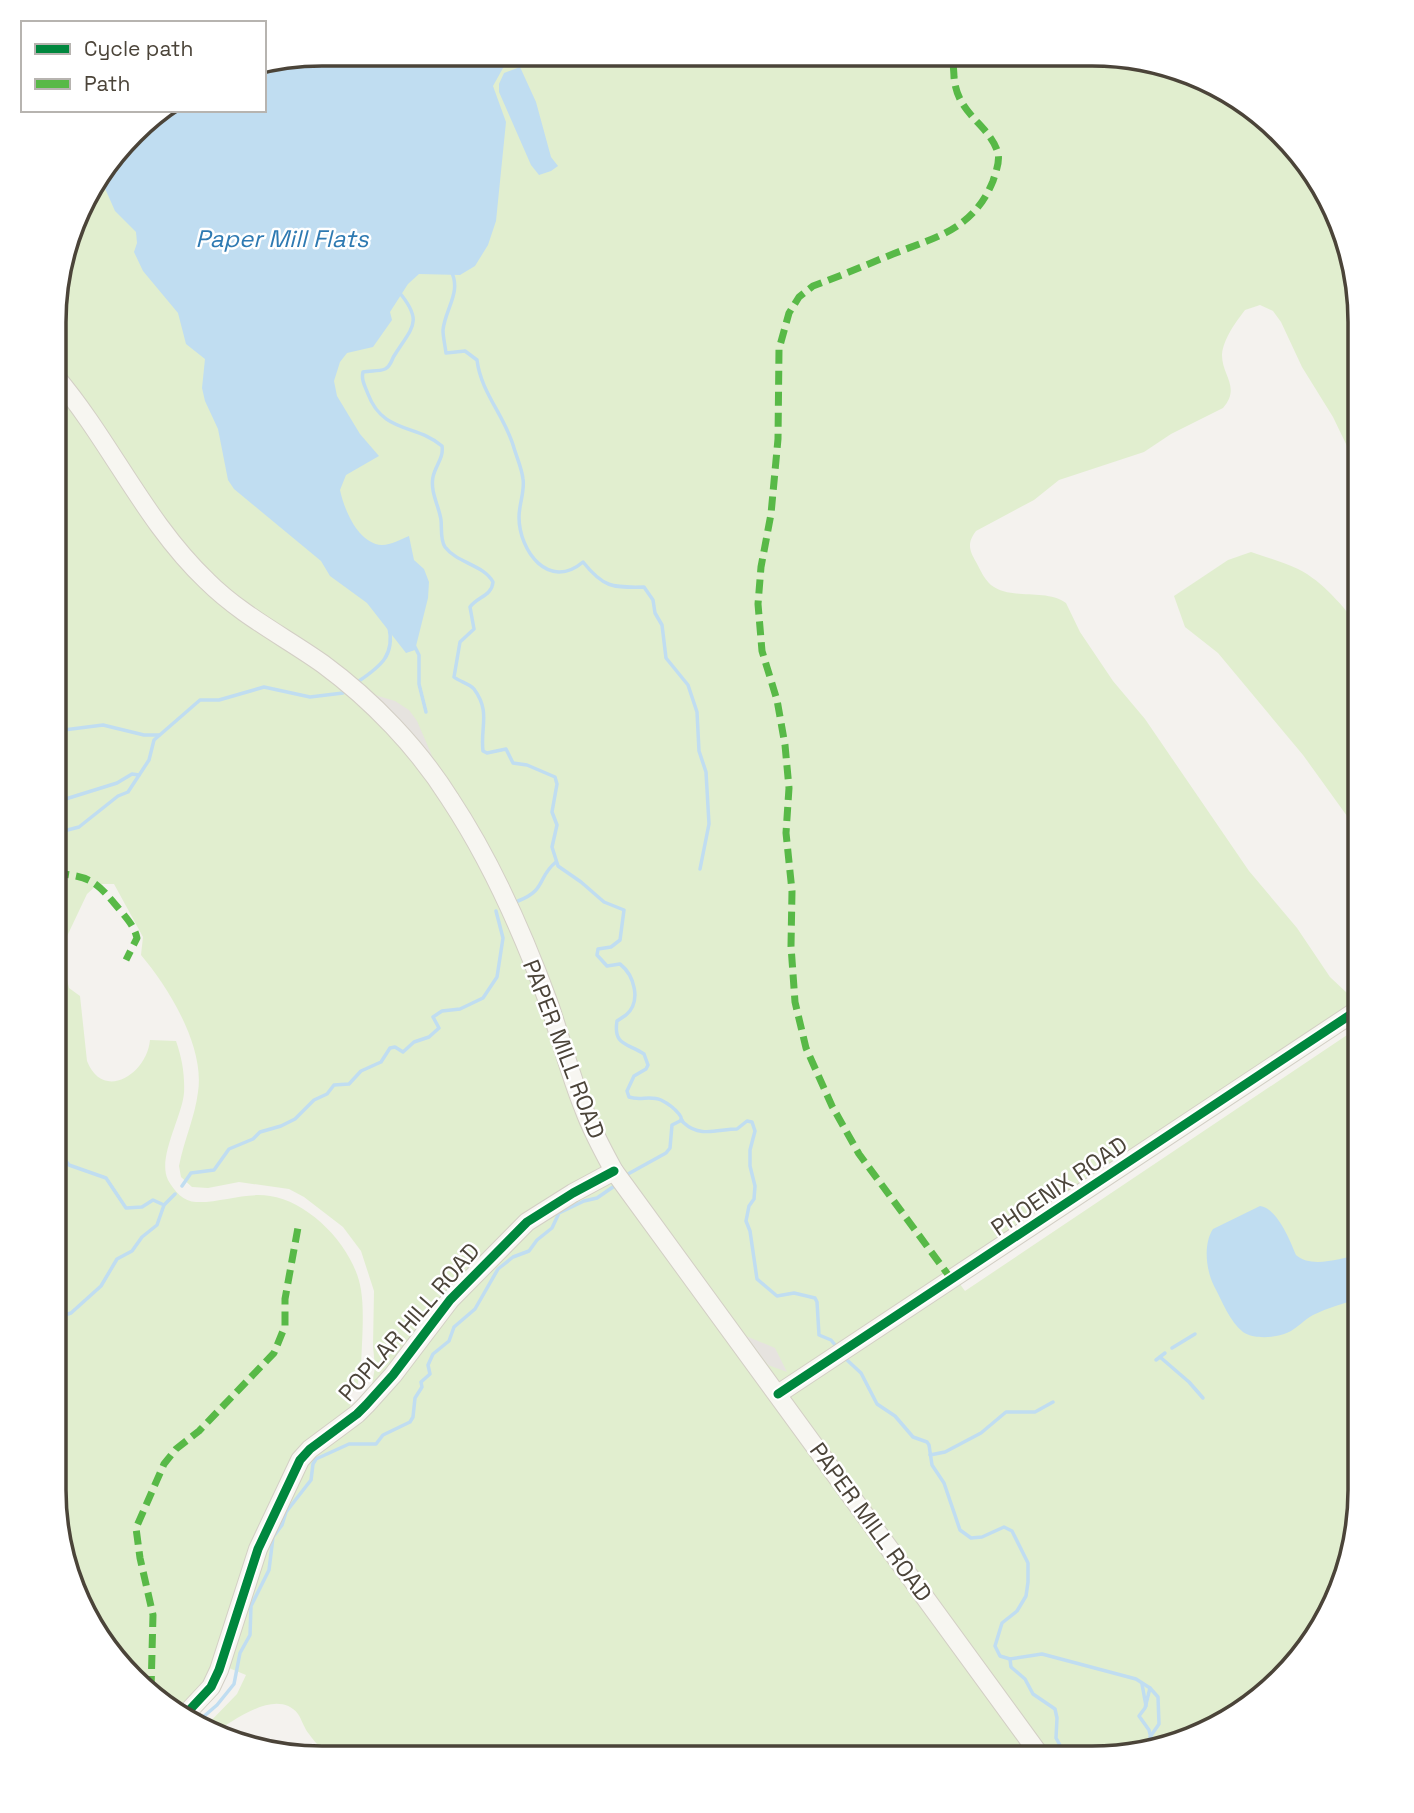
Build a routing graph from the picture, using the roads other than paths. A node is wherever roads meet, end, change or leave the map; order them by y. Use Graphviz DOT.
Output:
graph roads {
  1 [pos="66,390"];
  2 [pos="1348,1016"];
  3 [pos="614,1171"];
  4 [pos="778,1394"];
  5 [pos="190,1709"];
  6 [pos="1033,1746"];
  1 -- 3 [label="main road, PAPER MILL ROAD"];
  2 -- 4 [label="main road, PHOENIX ROAD"];
  3 -- 4 [label="main road, PAPER MILL ROAD"];
  3 -- 5 [label="main road, POPLAR HILL ROAD"];
  4 -- 6 [label="main road, PAPER MILL ROAD"];
}
